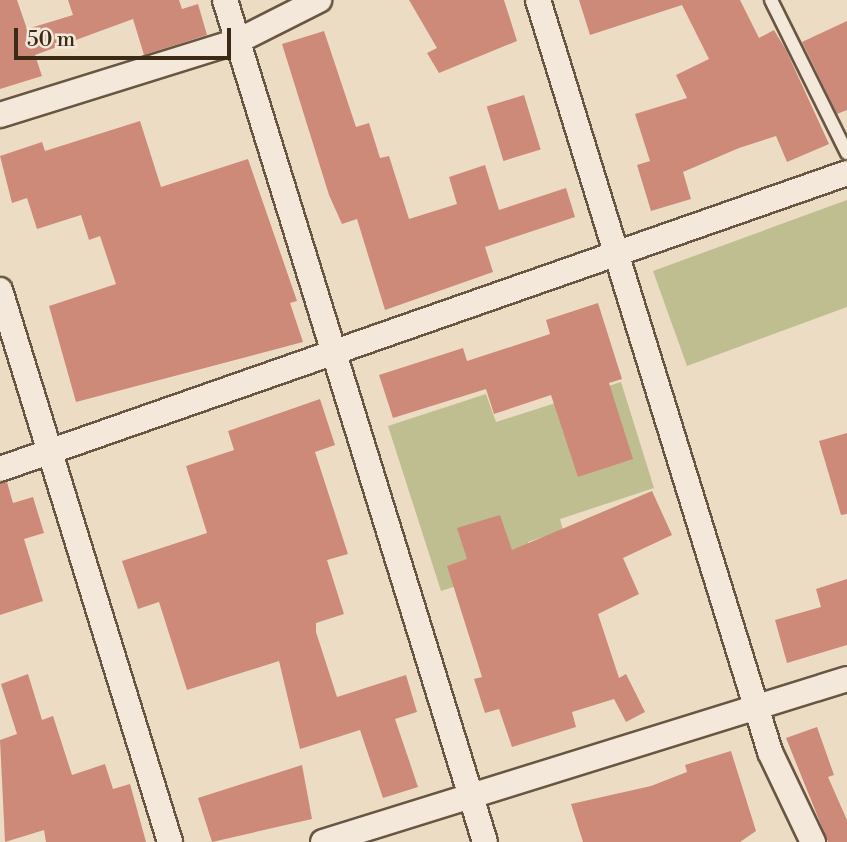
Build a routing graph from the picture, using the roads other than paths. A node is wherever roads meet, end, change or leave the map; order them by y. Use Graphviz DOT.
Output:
graph roads {
  1 [pos="225,0"];
  2 [pos="318,0"];
  3 [pos="538,0"];
  4 [pos="771,0"];
  5 [pos="238,41"];
  6 [pos="0,115"];
  7 [pos="847,153"];
  8 [pos="847,173"];
  9 [pos="616,254"];
  10 [pos="0,290"];
  11 [pos="334,353"];
  12 [pos="50,452"];
  13 [pos="0,469"];
  14 [pos="847,679"];
  15 [pos="755,707"];
  16 [pos="470,796"];
  17 [pos="170,842"];
  18 [pos="323,842"];
  19 [pos="485,842"];
  20 [pos="813,842"];
  1 -- 5 [label="street"];
  2 -- 5 [label="street"];
  3 -- 9 [label="street"];
  4 -- 7 [label="lane"];
  5 -- 6 [label="street"];
  5 -- 11 [label="street"];
  8 -- 9 [label="street"];
  9 -- 11 [label="street"];
  9 -- 15 [label="street"];
  10 -- 12 [label="street"];
  11 -- 12 [label="street"];
  11 -- 16 [label="street"];
  12 -- 13 [label="street"];
  12 -- 17 [label="street"];
  14 -- 15 [label="street"];
  15 -- 16 [label="street"];
  15 -- 20 [label="street"];
  16 -- 18 [label="street"];
  16 -- 19 [label="street"];
}
